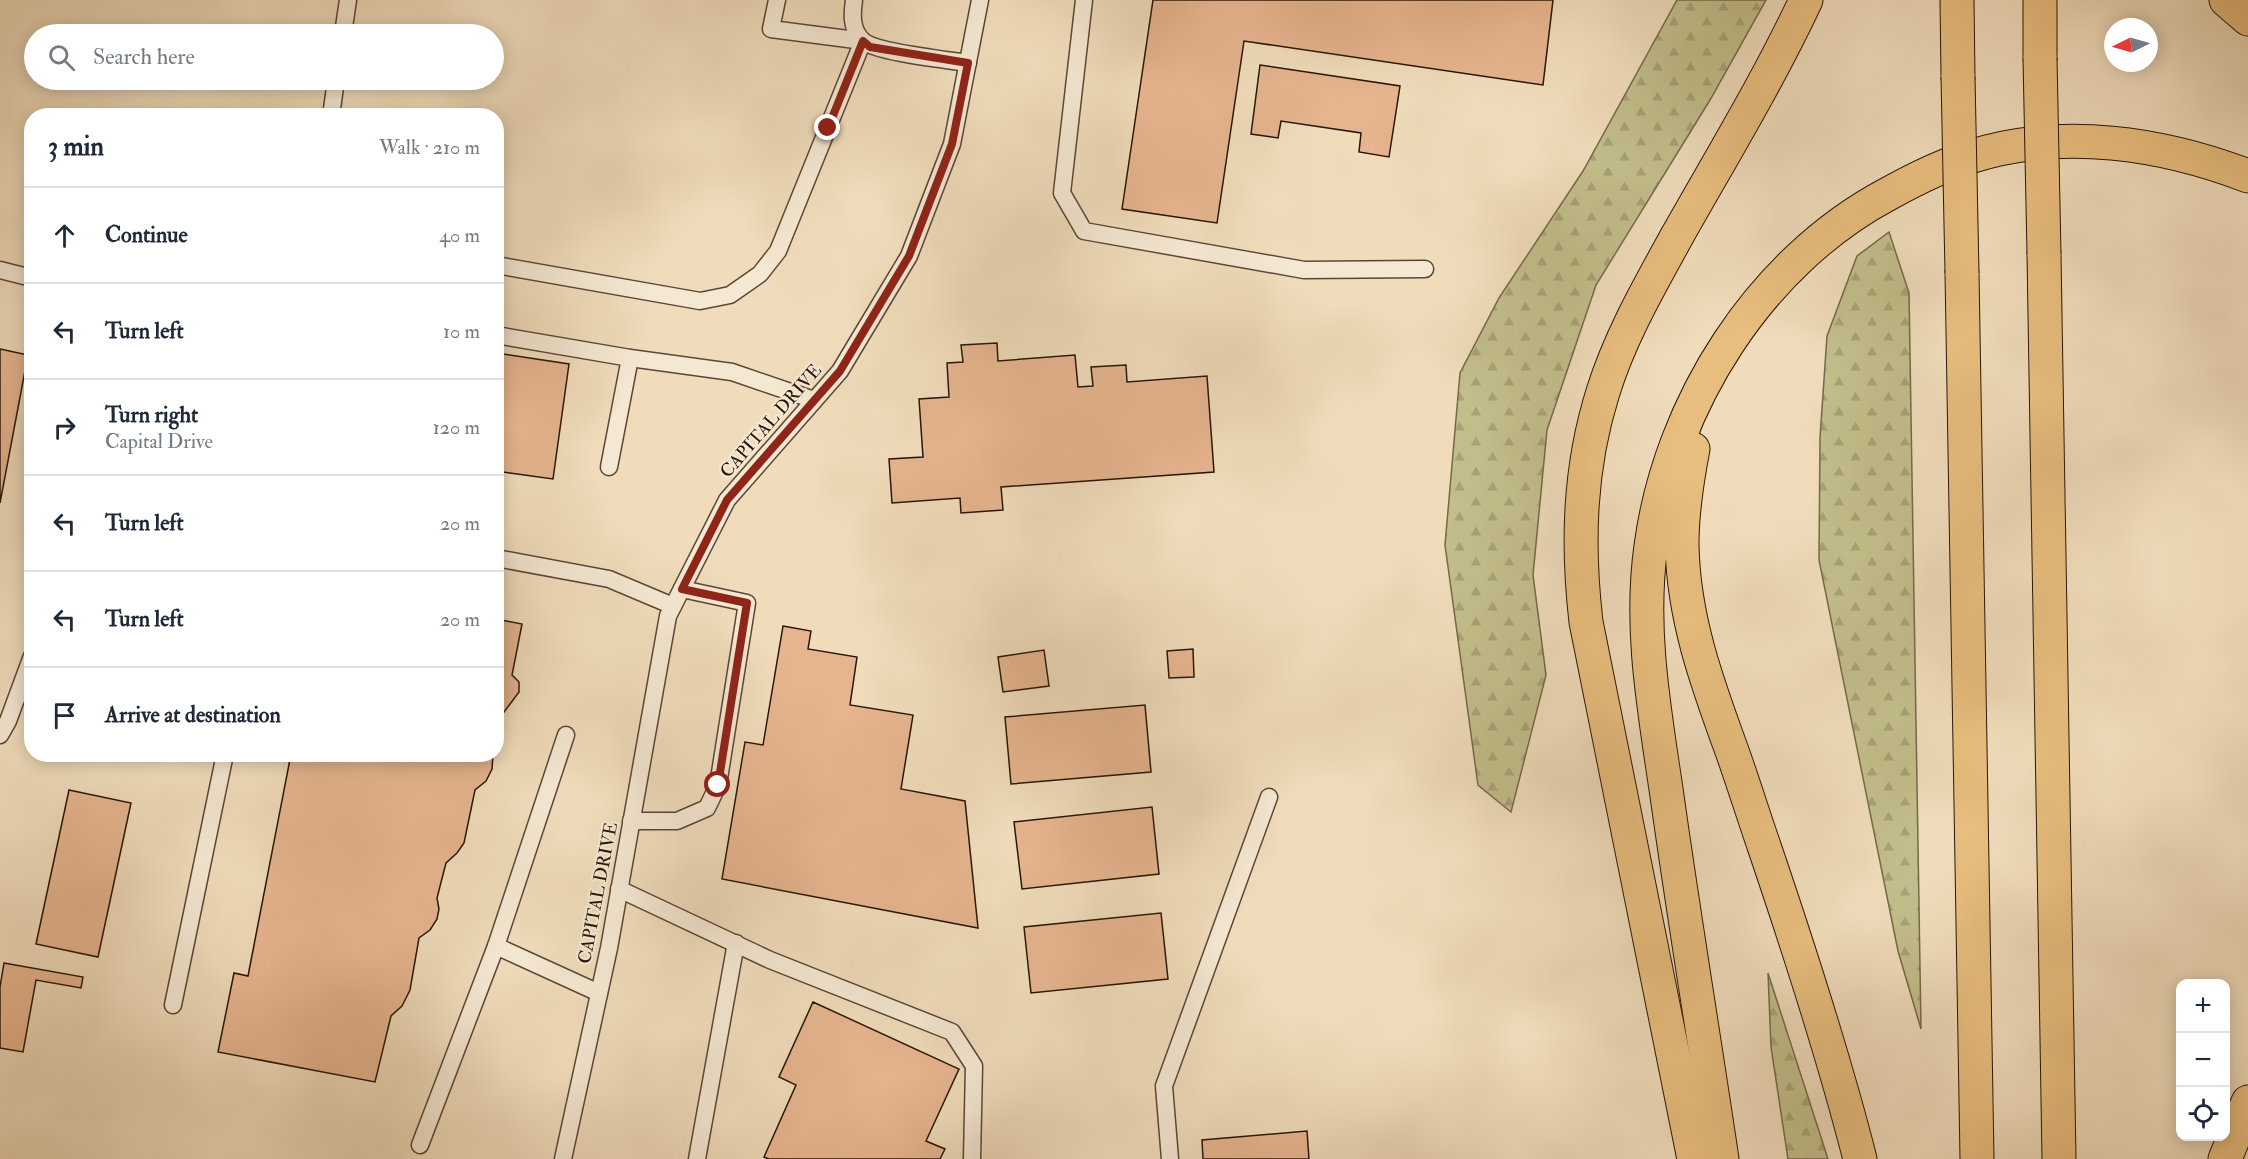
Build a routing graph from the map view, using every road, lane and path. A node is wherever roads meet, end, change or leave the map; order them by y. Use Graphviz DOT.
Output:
graph roads {
  1 [pos="348,0"];
  2 [pos="777,0"];
  3 [pos="854,0"];
  4 [pos="980,0"];
  5 [pos="1084,0"];
  6 [pos="1806,0"];
  7 [pos="1957,0"];
  8 [pos="2040,0"];
  9 [pos="2226,0"];
  10 [pos="2248,19"];
  11 [pos="344,24"];
  12 [pos="863,41"];
  13 [pos="968,63"];
  14 [pos="335,90"];
  15 [pos="332,108"];
  16 [pos="2248,176"];
  17 [pos="1800,258"];
  18 [pos="504,266"];
  19 [pos="1425,269"];
  20 [pos="0,270"];
  21 [pos="24,276"];
  22 [pos="504,336"];
  23 [pos="630,358"];
  24 [pos="814,400"];
  25 [pos="609,467"];
  26 [pos="504,559"];
  27 [pos="682,589"];
  28 [pos="673,606"];
  29 [pos="24,678"];
  30 [pos="0,735"];
  31 [pos="566,735"];
  32 [pos="223,762"];
  33 [pos="1269,797"];
  34 [pos="631,821"];
  35 [pos="619,889"];
  36 [pos="736,943"];
  37 [pos="496,946"];
  38 [pos="599,993"];
  39 [pos="173,1005"];
  40 [pos="2248,1102"];
  41 [pos="420,1145"];
  42 [pos="563,1159"];
  43 [pos="697,1159"];
  44 [pos="972,1159"];
  45 [pos="1170,1159"];
  46 [pos="1694,1159"];
  47 [pos="1722,1159"];
  48 [pos="1860,1159"];
  49 [pos="1977,1159"];
  50 [pos="2059,1159"];
  51 [pos="2225,1159"];
  1 -- 11 [label="lane"];
  2 -- 12 [label="lane"];
  3 -- 12 [label="lane"];
  4 -- 13 [label="lane, CAPITAL DRIVE"];
  5 -- 19 [label="lane"];
  6 -- 46 [label="highway"];
  7 -- 49 [label="highway, bridge"];
  8 -- 50 [label="highway, bridge"];
  9 -- 10 [label="highway"];
  12 -- 13 [label="lane"];
  12 -- 18 [label="lane"];
  13 -- 24 [label="lane, CAPITAL DRIVE"];
  14 -- 15 [label="lane"];
  16 -- 17 [label="highway"];
  17 -- 47 [label="highway"];
  17 -- 48 [label="highway"];
  20 -- 21 [label="lane"];
  22 -- 23 [label="lane"];
  23 -- 24 [label="lane"];
  23 -- 25 [label="lane"];
  24 -- 27 [label="lane, CAPITAL DRIVE"];
  26 -- 28 [label="lane"];
  27 -- 28 [label="lane, CAPITAL DRIVE"];
  27 -- 34 [label="lane"];
  28 -- 34 [label="lane, CAPITAL DRIVE"];
  29 -- 30 [label="lane"];
  31 -- 37 [label="lane"];
  32 -- 39 [label="lane"];
  33 -- 45 [label="lane"];
  34 -- 35 [label="lane, CAPITAL DRIVE"];
  35 -- 36 [label="lane"];
  35 -- 38 [label="lane, CAPITAL DRIVE"];
  36 -- 43 [label="lane"];
  36 -- 44 [label="lane"];
  37 -- 38 [label="lane"];
  37 -- 41 [label="lane"];
  38 -- 42 [label="lane, CAPITAL DRIVE"];
  40 -- 51 [label="highway"];
}
